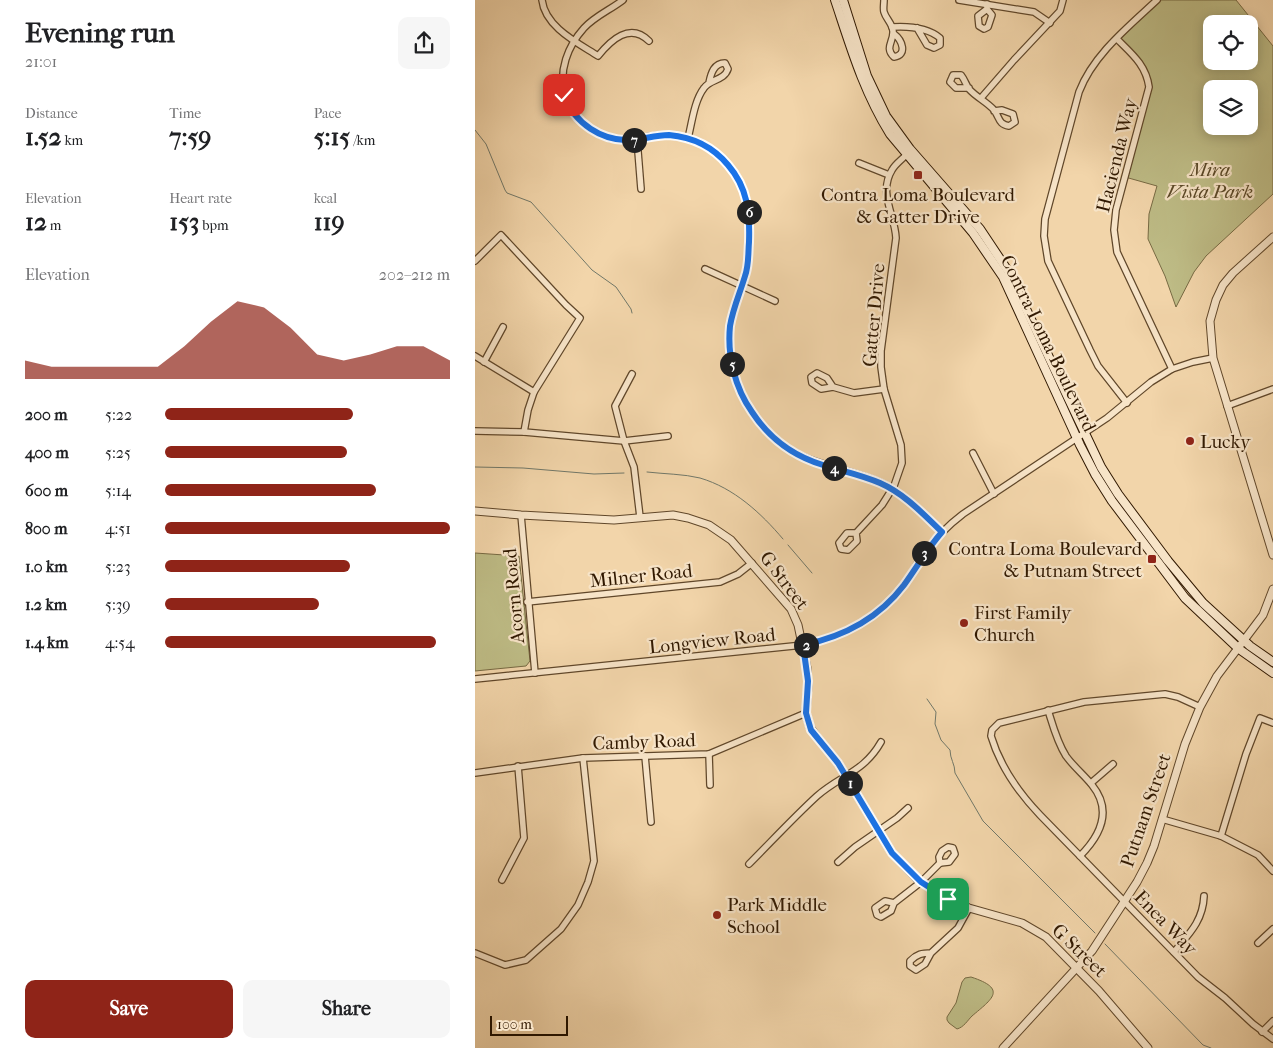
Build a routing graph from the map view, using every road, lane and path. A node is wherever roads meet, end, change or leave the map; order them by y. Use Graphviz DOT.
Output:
graph roads {
  1 [pos="543,0"];
  2 [pos="623,0"];
  3 [pos="835,0"];
  4 [pos="843,0"];
  5 [pos="884,0"];
  6 [pos="959,0"];
  7 [pos="1063,0"];
  8 [pos="1157,0"];
  9 [pos="1050,22"];
  10 [pos="893,27"];
  11 [pos="917,28"];
  12 [pos="893,34"];
  13 [pos="1117,39"];
  14 [pos="575,40"];
  15 [pos="649,41"];
  16 [pos="709,82"];
  17 [pos="969,88"];
  18 [pos="981,98"];
  19 [pos="994,111"];
  20 [pos="688,138"];
  21 [pos="637,139"];
  22 [pos="908,152"];
  23 [pos="859,163"];
  24 [pos="889,175"];
  25 [pos="641,189"];
  26 [pos="1273,237"];
  27 [pos="475,261"];
  28 [pos="705,269"];
  29 [pos="742,286"];
  30 [pos="775,301"];
  31 [pos="503,327"];
  32 [pos="475,356"];
  33 [pos="1213,358"];
  34 [pos="484,362"];
  35 [pos="1172,369"];
  36 [pos="632,374"];
  37 [pos="833,388"];
  38 [pos="884,389"];
  39 [pos="1273,389"];
  40 [pos="534,392"];
  41 [pos="1127,402"];
  42 [pos="1227,406"];
  43 [pos="475,431"];
  44 [pos="524,432"];
  45 [pos="1085,432"];
  46 [pos="668,436"];
  47 [pos="1077,438"];
  48 [pos="623,441"];
  49 [pos="973,454"];
  50 [pos="892,489"];
  51 [pos="994,494"];
  52 [pos="475,511"];
  53 [pos="521,516"];
  54 [pos="640,518"];
  55 [pos="942,532"];
  56 [pos="856,533"];
  57 [pos="1273,555"];
  58 [pos="752,563"];
  59 [pos="1273,589"];
  60 [pos="527,602"];
  61 [pos="1245,641"];
  62 [pos="803,645"];
  63 [pos="1239,649"];
  64 [pos="1273,662"];
  65 [pos="535,673"];
  66 [pos="1273,673"];
  67 [pos="475,679"];
  68 [pos="1200,707"];
  69 [pos="1048,710"];
  70 [pos="806,713"];
  71 [pos="1273,723"];
  72 [pos="881,742"];
  73 [pos="709,754"];
  74 [pos="645,756"];
  75 [pos="583,758"];
  76 [pos="1113,764"];
  77 [pos="518,766"];
  78 [pos="475,773"];
  79 [pos="847,777"];
  80 [pos="1091,783"];
  81 [pos="710,785"];
  82 [pos="908,808"];
  83 [pos="1162,819"];
  84 [pos="651,822"];
  85 [pos="877,831"];
  86 [pos="1221,836"];
  87 [pos="1080,856"];
  88 [pos="838,862"];
  89 [pos="940,863"];
  90 [pos="749,864"];
  91 [pos="1273,871"];
  92 [pos="502,880"];
  93 [pos="921,882"];
  94 [pos="1204,896"];
  95 [pos="1125,901"];
  96 [pos="893,903"];
  97 [pos="969,908"];
  98 [pos="1273,929"];
  99 [pos="1258,943"];
  100 [pos="1174,952"];
  101 [pos="475,953"];
  102 [pos="931,953"];
  103 [pos="1077,968"];
  104 [pos="1273,1021"];
  105 [pos="1262,1032"];
  106 [pos="1273,1039"];
  107 [pos="1007,1047"];
  108 [pos="1148,1048"];
  1 -- 14 [label="street"];
  2 -- 14 [label="street"];
  3 -- 22 [label="main road, Contra Loma Boulevard"];
  4 -- 22 [label="main road, Contra Loma Boulevard"];
  5 -- 10 [label="street"];
  6 -- 9 [label="street"];
  7 -- 9 [label="street"];
  8 -- 13 [label="street"];
  9 -- 18 [label="street"];
  10 -- 11 [label="street"];
  10 -- 12 [label="street"];
  13 -- 35 [label="street, Hacienda Way"];
  13 -- 41 [label="street"];
  14 -- 15 [label="street"];
  14 -- 21 [label="street"];
  16 -- 20 [label="street"];
  17 -- 18 [label="street"];
  18 -- 19 [label="street"];
  20 -- 21 [label="street"];
  20 -- 29 [label="street"];
  21 -- 25 [label="street"];
  22 -- 24 [label="street"];
  22 -- 45 [label="main road, Contra Loma Boulevard"];
  22 -- 47 [label="main road, Contra Loma Boulevard"];
  23 -- 24 [label="street"];
  24 -- 38 [label="street, Gatter Drive"];
  26 -- 33 [label="street"];
  27 -- 40 [label="street"];
  28 -- 29 [label="street"];
  29 -- 30 [label="street"];
  29 -- 50 [label="street"];
  31 -- 34 [label="street"];
  32 -- 34 [label="street"];
  33 -- 35 [label="street, Longview Road"];
  33 -- 42 [label="street"];
  34 -- 40 [label="street"];
  35 -- 41 [label="street, Longview Road"];
  36 -- 48 [label="street"];
  37 -- 38 [label="street"];
  38 -- 50 [label="street, Gatter Drive"];
  39 -- 42 [label="street"];
  40 -- 44 [label="street"];
  41 -- 45 [label="street, Longview Road"];
  42 -- 57 [label="street"];
  43 -- 44 [label="street"];
  44 -- 48 [label="street"];
  45 -- 47 [label="street, Longview Road"];
  45 -- 61 [label="main road, Contra Loma Boulevard"];
  46 -- 48 [label="street"];
  47 -- 51 [label="street, Longview Road"];
  47 -- 63 [label="main road, Contra Loma Boulevard"];
  48 -- 54 [label="street"];
  49 -- 51 [label="street"];
  50 -- 55 [label="street"];
  50 -- 56 [label="street, Gatter Drive"];
  51 -- 55 [label="street, Longview Road"];
  52 -- 53 [label="street, G Street"];
  53 -- 54 [label="street, G Street"];
  53 -- 60 [label="street, Acorn Road"];
  54 -- 58 [label="street, G Street"];
  55 -- 62 [label="street, Longview Road"];
  58 -- 60 [label="street, Milner Road"];
  58 -- 62 [label="street, G Street"];
  59 -- 61 [label="street, Putnam Street"];
  60 -- 65 [label="street, Acorn Road"];
  61 -- 63 [label="street, Putnam Street"];
  61 -- 64 [label="main road, Contra Loma Boulevard"];
  62 -- 65 [label="street, Longview Road"];
  62 -- 70 [label="street, G Street"];
  63 -- 66 [label="main road, Contra Loma Boulevard"];
  63 -- 68 [label="street, Putnam Street"];
  65 -- 67 [label="street, Longview Road"];
  68 -- 69 [label="street"];
  68 -- 83 [label="street, Putnam Street"];
  69 -- 80 [label="street"];
  69 -- 87 [label="street, Enea Way"];
  70 -- 73 [label="street, Camby Road"];
  70 -- 79 [label="street, G Street"];
  71 -- 86 [label="street"];
  72 -- 79 [label="street"];
  73 -- 74 [label="street, Camby Road"];
  73 -- 81 [label="street"];
  74 -- 75 [label="street, Camby Road"];
  74 -- 84 [label="street"];
  75 -- 77 [label="street, Camby Road"];
  75 -- 101 [label="street"];
  76 -- 80 [label="street"];
  77 -- 78 [label="street, Camby Road"];
  77 -- 92 [label="street"];
  79 -- 85 [label="street, G Street"];
  79 -- 90 [label="street"];
  80 -- 87 [label="street"];
  82 -- 85 [label="street"];
  83 -- 86 [label="street"];
  83 -- 95 [label="street, Putnam Street"];
  85 -- 88 [label="street"];
  85 -- 93 [label="street, G Street"];
  86 -- 91 [label="street"];
  87 -- 95 [label="street, Enea Way"];
  89 -- 93 [label="street"];
  93 -- 96 [label="street"];
  93 -- 97 [label="street, G Street"];
  94 -- 100 [label="street"];
  95 -- 100 [label="street, Enea Way"];
  95 -- 103 [label="street, Putnam Street"];
  97 -- 102 [label="street"];
  97 -- 103 [label="street, G Street"];
  98 -- 99 [label="street"];
  100 -- 105 [label="street, Enea Way"];
  103 -- 107 [label="street, Putnam Street"];
  103 -- 108 [label="street, G Street"];
  104 -- 105 [label="street"];
  105 -- 106 [label="street, Enea Way"];
}
